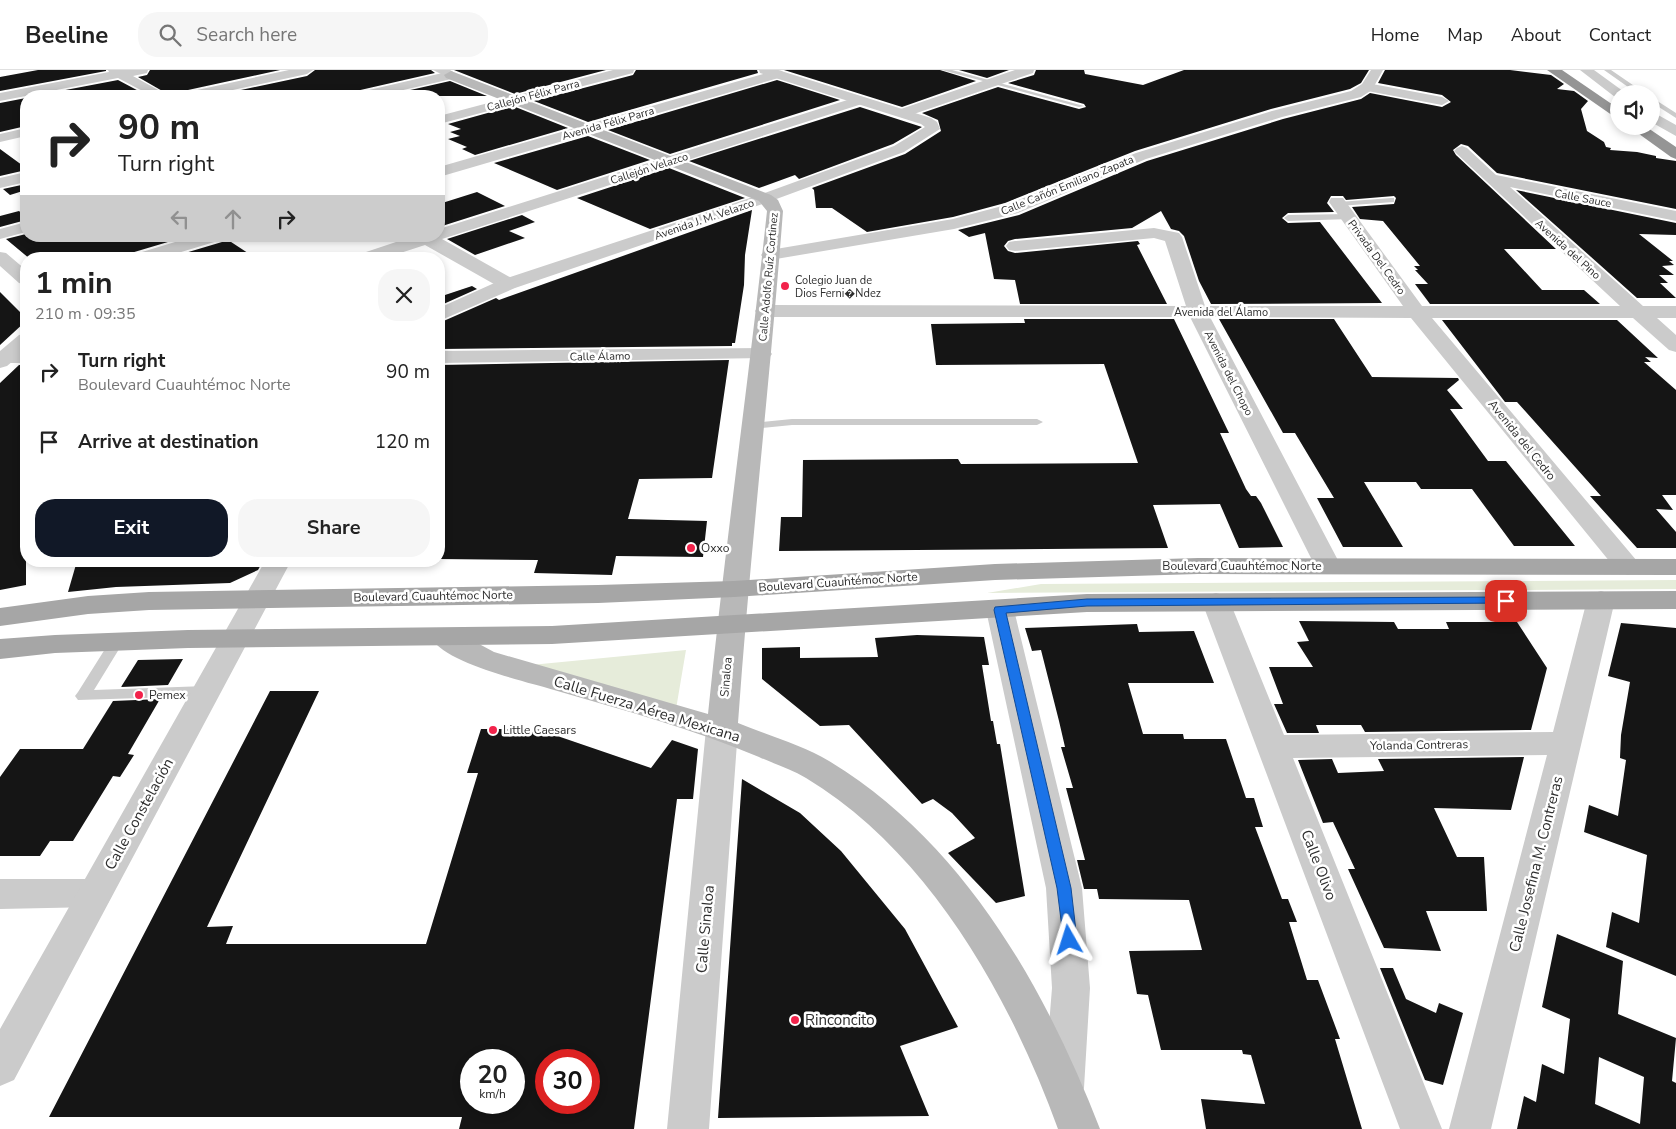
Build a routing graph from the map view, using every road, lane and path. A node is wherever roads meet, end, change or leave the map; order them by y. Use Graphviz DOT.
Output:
graph roads {
  1 [pos="143,70"];
  2 [pos="307,70"];
  3 [pos="470,70"];
  4 [pos="628,70"];
  5 [pos="945,70"];
  6 [pos="1028,70"];
  7 [pos="1377,70"];
  8 [pos="1586,70"];
  9 [pos="1607,70"];
  10 [pos="1560,71"];
  11 [pos="445,72"];
  12 [pos="771,72"];
  13 [pos="118,73"];
  14 [pos="990,82"];
  15 [pos="1630,85"];
  16 [pos="1367,86"];
  17 [pos="1610,87"];
  18 [pos="34,90"];
  19 [pos="51,90"];
  20 [pos="151,90"];
  21 [pos="215,90"];
  22 [pos="383,90"];
  23 [pos="20,93"];
  24 [pos="0,97"];
  25 [pos="20,98"];
  26 [pos="516,100"];
  27 [pos="860,100"];
  28 [pos="1442,101"];
  29 [pos="0,102"];
  30 [pos="1610,102"];
  31 [pos="1660,105"];
  32 [pos="1081,106"];
  33 [pos="1610,109"];
  34 [pos="903,113"];
  35 [pos="1676,116"];
  36 [pos="445,118"];
  37 [pos="1660,121"];
  38 [pos="588,129"];
  39 [pos="1676,132"];
  40 [pos="20,133"];
  41 [pos="1660,134"];
  42 [pos="1648,135"];
  43 [pos="0,138"];
  44 [pos="1676,145"];
  45 [pos="1462,151"];
  46 [pos="1676,154"];
  47 [pos="670,161"];
  48 [pos="445,170"];
  49 [pos="20,178"];
  50 [pos="1491,179"];
  51 [pos="0,183"];
  52 [pos="765,198"];
  53 [pos="1391,200"];
  54 [pos="1341,207"];
  55 [pos="1676,216"];
  56 [pos="1288,218"];
  57 [pos="20,229"];
  58 [pos="445,232"];
  59 [pos="0,234"];
  60 [pos="195,242"];
  61 [pos="413,242"];
  62 [pos="441,242"];
  63 [pos="1014,246"];
  64 [pos="161,252"];
  65 [pos="384,252"];
  66 [pos="770,255"];
  67 [pos="0,257"];
  68 [pos="20,274"];
  69 [pos="508,284"];
  70 [pos="765,311"];
  71 [pos="445,312"];
  72 [pos="1197,312"];
  73 [pos="1417,312"];
  74 [pos="1638,312"];
  75 [pos="1676,312"];
  76 [pos="20,345"];
  77 [pos="1676,346"];
  78 [pos="762,354"];
  79 [pos="8,358"];
  80 [pos="445,358"];
  81 [pos="1037,422"];
  82 [pos="753,426"];
  83 [pos="1328,566"];
  84 [pos="275,567"];
  85 [pos="1676,567"];
  86 [pos="1628,568"];
  87 [pos="734,589"];
  88 [pos="257,598"];
  89 [pos="1601,600"];
  90 [pos="1676,600"];
  91 [pos="1216,602"];
  92 [pos="1000,610"];
  93 [pos="0,617"];
  94 [pos="731,625"];
  95 [pos="445,638"];
  96 [pos="235,639"];
  97 [pos="117,641"];
  98 [pos="0,649"];
  99 [pos="206,691"];
  100 [pos="722,729"];
  101 [pos="1566,743"];
  102 [pos="1273,747"];
  103 [pos="95,893"];
  104 [pos="0,894"];
  105 [pos="0,1067"];
  106 [pos="1064,1089"];
  107 [pos="688,1129"];
  108 [pos="1079,1129"];
  109 [pos="1421,1129"];
  110 [pos="1470,1129"];
  1 -- 13 [label="street"];
  2 -- 21 [label="street"];
  3 -- 11 [label="main road"];
  4 -- 26 [label="street, Callejón Félix Parra"];
  5 -- 14 [label="lane"];
  6 -- 14 [label="street"];
  7 -- 16 [label="street"];
  8 -- 17 [label="street"];
  9 -- 15 [label="lane"];
  10 -- 30 [label="highway"];
  10 -- 33 [label="highway"];
  11 -- 22 [label="street"];
  11 -- 26 [label="main road, Calle Adolfo Ruíz Cortinez"];
  12 -- 27 [label="street"];
  12 -- 38 [label="street, Avenida Félix Parra"];
  13 -- 18 [label="street"];
  13 -- 19 [label="street"];
  13 -- 20 [label="street"];
  14 -- 32 [label="lane"];
  14 -- 34 [label="street"];
  16 -- 28 [label="street"];
  16 -- 66 [label="street, Calle Cañón Emiliano Zapata"];
  23 -- 24 [label="street"];
  25 -- 29 [label="street"];
  26 -- 36 [label="street, Callejón Félix Parra"];
  26 -- 38 [label="main road, Calle Adolfo Ruíz Cortinez"];
  27 -- 34 [label="street"];
  27 -- 47 [label="street, Callejón Velazco"];
  31 -- 35 [label="lane"];
  34 -- 52 [label="street, Avenida J. M. Velazco"];
  37 -- 39 [label="street"];
  38 -- 47 [label="main road, Calle Adolfo Ruíz Cortinez"];
  38 -- 48 [label="street, Avenida Félix Parra"];
  40 -- 43 [label="street"];
  41 -- 44 [label="highway"];
  42 -- 46 [label="highway"];
  45 -- 50 [label="street, Avenida del Pino"];
  47 -- 52 [label="main road, Calle Adolfo Ruíz Cortinez"];
  47 -- 58 [label="street, Callejón Velazco"];
  49 -- 51 [label="street"];
  50 -- 55 [label="street, Calle Sauce"];
  50 -- 74 [label="street, Avenida del Pino"];
  52 -- 66 [label="main road, Calle Adolfo Ruíz Cortinez"];
  52 -- 69 [label="street, Avenida J. M. Velazco"];
  53 -- 54 [label="lane"];
  54 -- 56 [label="lane"];
  54 -- 73 [label="street, Privada Del Cedro"];
  57 -- 59 [label="street"];
  60 -- 64 [label="street"];
  61 -- 65 [label="street, Callejón Velazco"];
  62 -- 69 [label="street"];
  63 -- 72 [label="street, Avenida del Chopo"];
  66 -- 70 [label="main road, Calle Adolfo Ruíz Cortinez"];
  67 -- 68 [label="street"];
  69 -- 71 [label="street, Avenida J. M. Velazco"];
  70 -- 72 [label="street, Avenida del Álamo"];
  70 -- 78 [label="main road, Calle Adolfo Ruíz Cortinez"];
  72 -- 73 [label="street, Avenida del Álamo"];
  72 -- 83 [label="street, Avenida del Chopo"];
  73 -- 74 [label="street, Avenida del Álamo"];
  73 -- 86 [label="street, Avenida del Cedro"];
  74 -- 75 [label="street, Avenida del Álamo"];
  74 -- 77 [label="street, Avenida del Pino"];
  76 -- 79 [label="street"];
  78 -- 80 [label="street, Calle Álamo"];
  78 -- 82 [label="main road, Calle Adolfo Ruíz Cortinez"];
  81 -- 82 [label="lane"];
  82 -- 87 [label="main road, Calle Adolfo Ruíz Cortinez"];
  83 -- 86 [label="main road, Boulevard Cuauhtémoc Norte"];
  83 -- 87 [label="main road, Boulevard Cuauhtémoc Norte"];
  84 -- 88 [label="street, Calle Constelación"];
  85 -- 86 [label="main road, Boulevard Cuauhtémoc Norte"];
  87 -- 88 [label="main road, Boulevard Cuauhtémoc Norte"];
  87 -- 94 [label="main road, Sinaloa"];
  88 -- 93 [label="main road, Boulevard Cuauhtémoc Norte"];
  88 -- 96 [label="street, Calle Constelación"];
  89 -- 90 [label="main road"];
  89 -- 91 [label="main road"];
  89 -- 101 [label="street, Calle Josefina M. Contreras"];
  91 -- 92 [label="main road"];
  91 -- 102 [label="street, Calle Olivo"];
  92 -- 94 [label="main road"];
  92 -- 106 [label="street"];
  94 -- 95 [label="main road"];
  94 -- 100 [label="main road, Sinaloa"];
  95 -- 96 [label="main road"];
  95 -- 100 [label="main road, Calle Fuerza Aérea Mexicana"];
  96 -- 97 [label="main road"];
  96 -- 99 [label="street, Calle Constelación"];
  97 -- 98 [label="main road"];
  97 -- 99 [label="lane"];
  99 -- 103 [label="street, Calle Constelación"];
  100 -- 106 [label="main road, Calle Fuerza Aérea Mexicana"];
  100 -- 107 [label="street, Calle Sinaloa"];
  101 -- 102 [label="street, Yolanda Contreras"];
  101 -- 110 [label="street, Calle Josefina M. Contreras"];
  102 -- 109 [label="street, Calle Olivo"];
  103 -- 104 [label="street"];
  103 -- 105 [label="street, Calle Constelación"];
  106 -- 108 [label="main road, Calle Fuerza Aérea Mexicana"];
}
